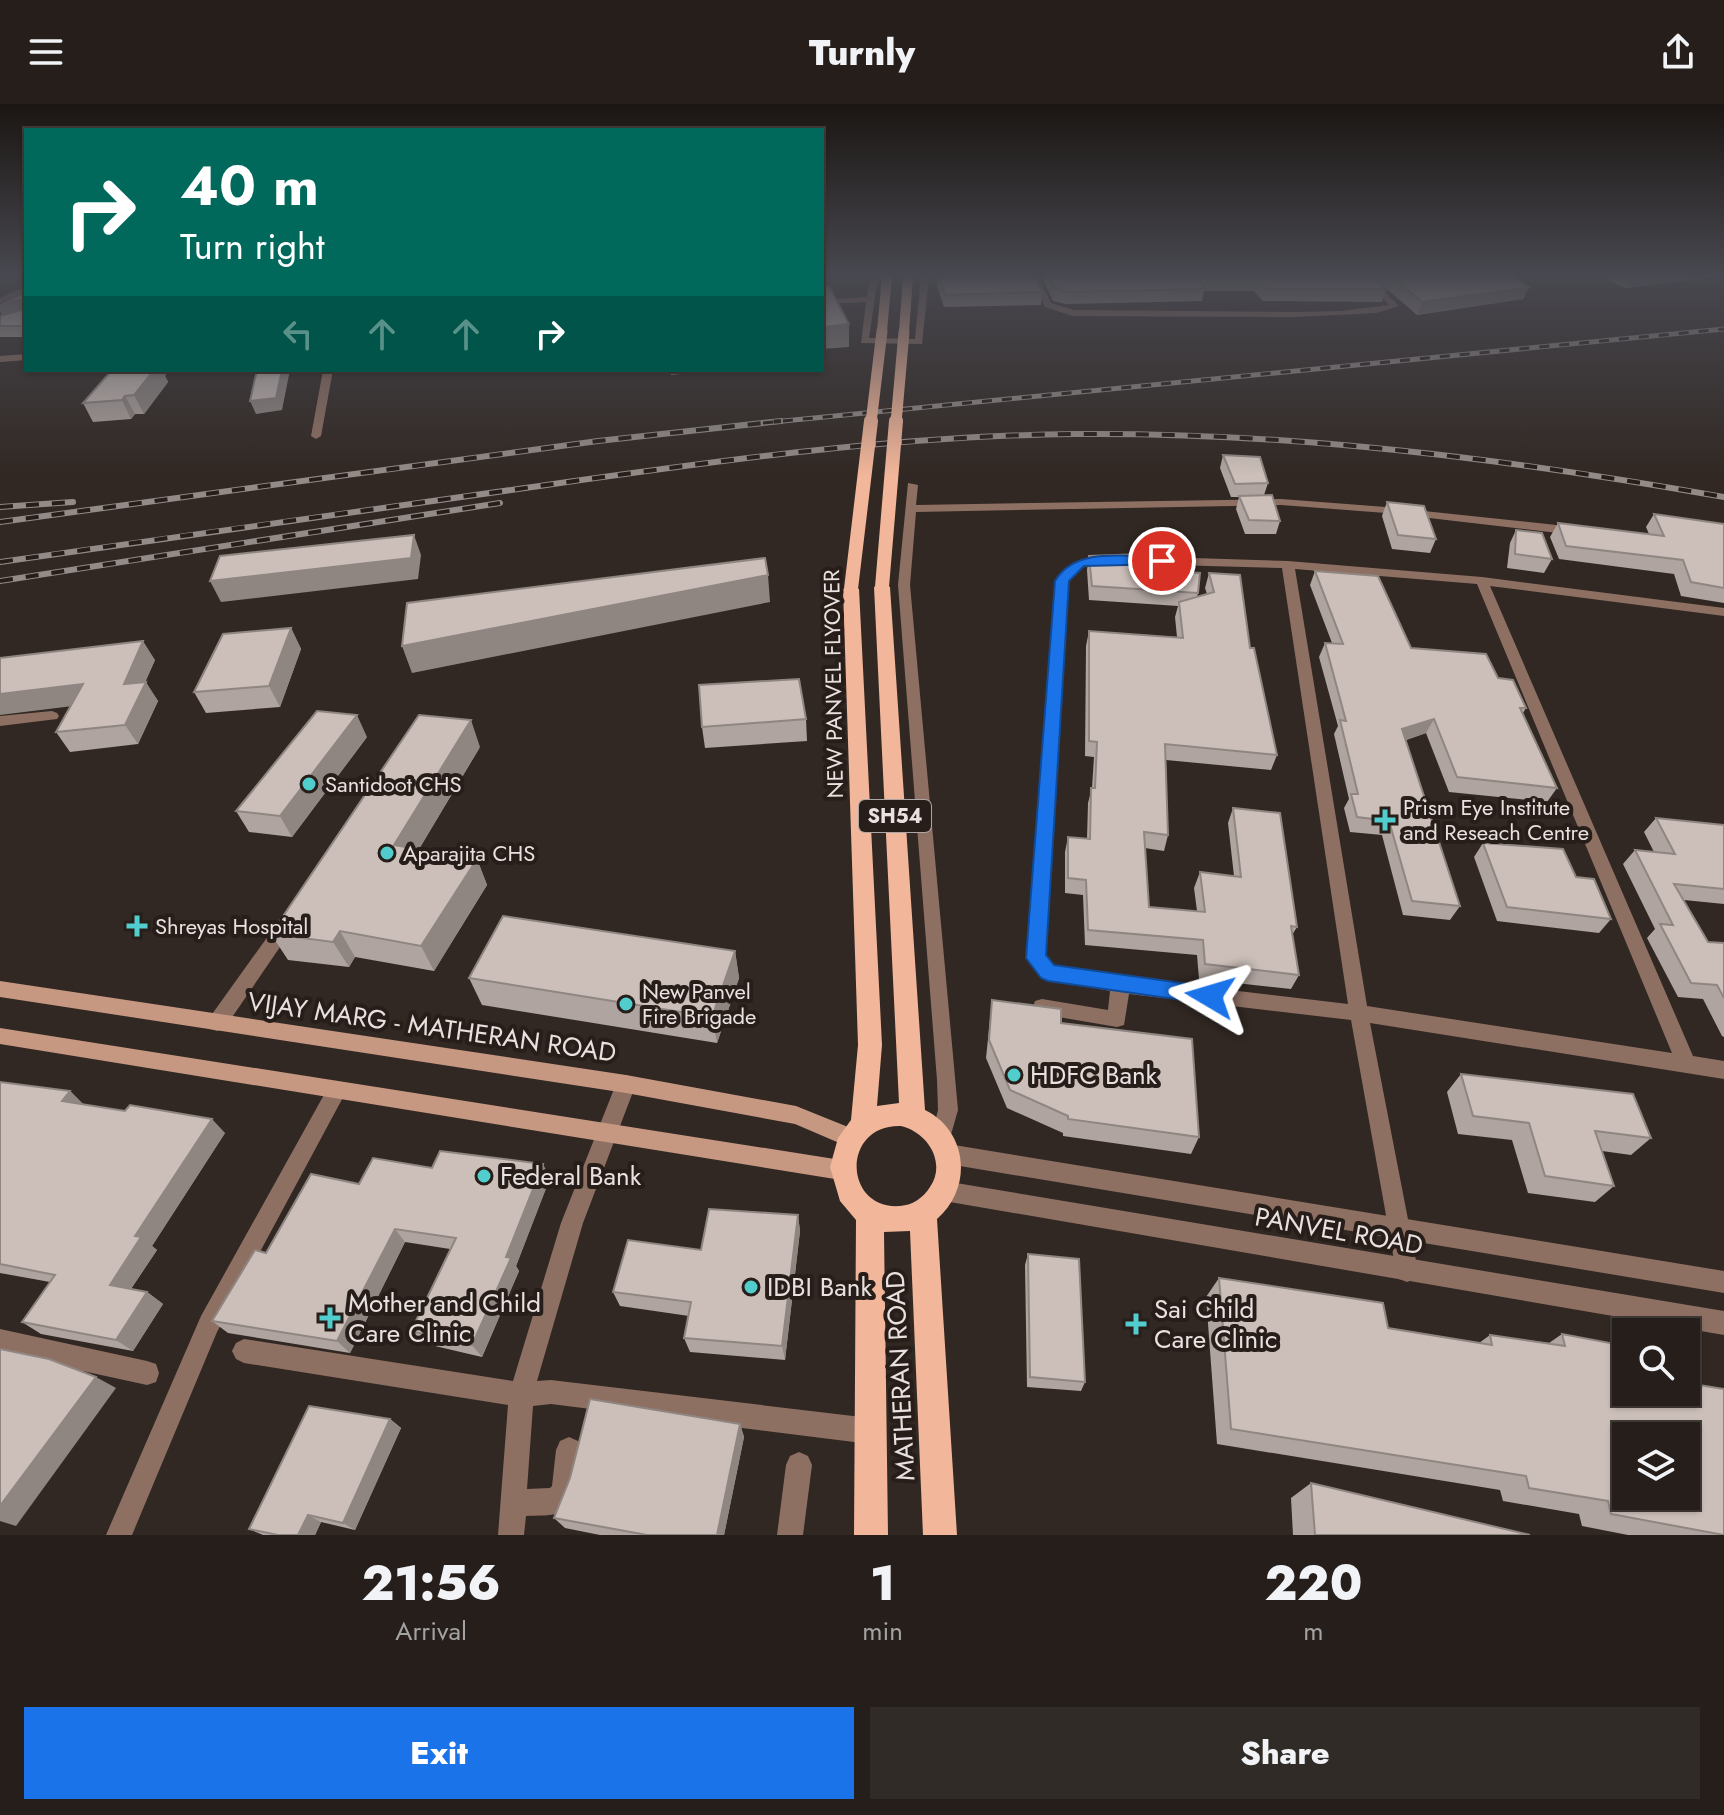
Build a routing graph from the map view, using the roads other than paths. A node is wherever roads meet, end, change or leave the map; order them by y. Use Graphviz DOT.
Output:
graph roads {
  1 [pos="881,343"];
  2 [pos="903,343"];
  3 [pos="24,357"];
  4 [pos="0,359"];
  5 [pos="328,372"];
  6 [pos="316,436"];
  7 [pos="912,485"];
  8 [pos="910,509"];
  9 [pos="1589,533"];
  10 [pos="1288,565"];
  11 [pos="1482,581"];
  12 [pos="1724,612"];
  13 [pos="52,716"];
  14 [pos="0,721"];
  15 [pos="301,903"];
  16 [pos="1120,985"];
  17 [pos="0,989"];
  18 [pos="1027,1005"];
  19 [pos="1359,1013"];
  20 [pos="217,1023"];
  21 [pos="0,1036"];
  22 [pos="1687,1065"];
  23 [pos="1724,1070"];
  24 [pos="626,1084"];
  25 [pos="337,1090"];
  26 [pos="913,1118"];
  27 [pos="857,1132"];
  28 [pos="608,1133"];
  29 [pos="944,1146"];
  30 [pos="841,1170"];
  31 [pos="944,1191"];
  32 [pos="870,1213"];
  33 [pos="923,1213"];
  34 [pos="1400,1230"];
  35 [pos="1407,1271"];
  36 [pos="1724,1282"];
  37 [pos="1724,1323"];
  38 [pos="0,1341"];
  39 [pos="244,1351"];
  40 [pos="147,1373"];
  41 [pos="521,1395"];
  42 [pos="870,1431"];
  43 [pos="569,1450"];
  44 [pos="799,1465"];
  45 [pos="513,1503"];
  46 [pos="119,1535"];
  47 [pos="511,1535"];
  48 [pos="790,1535"];
  49 [pos="871,1535"];
  50 [pos="940,1535"];
  1 -- 27 [label="main road, NEW PANVEL FLYOVER / SH54, bridge"];
  2 -- 26 [label="main road, SH54, bridge"];
  3 -- 4 [label="street"];
  5 -- 6 [label="street"];
  7 -- 8 [label="street"];
  8 -- 9 [label="street"];
  8 -- 29 [label="street"];
  10 -- 11 [label="street"];
  10 -- 16 [label="street"];
  10 -- 19 [label="street"];
  11 -- 12 [label="street"];
  11 -- 22 [label="street"];
  13 -- 14 [label="street"];
  15 -- 20 [label="street"];
  16 -- 18 [label="street"];
  16 -- 19 [label="street"];
  17 -- 20 [label="main road, VIJAY MARG - MATHERAN ROAD"];
  19 -- 22 [label="street"];
  19 -- 34 [label="street"];
  20 -- 24 [label="main road, VIJAY MARG - MATHERAN ROAD"];
  21 -- 25 [label="main road"];
  22 -- 23 [label="street"];
  24 -- 27 [label="main road, VIJAY MARG - MATHERAN ROAD"];
  24 -- 28 [label="street"];
  25 -- 28 [label="main road"];
  25 -- 46 [label="street"];
  26 -- 27 [label="main road"];
  26 -- 29 [label="main road"];
  27 -- 30 [label="main road, SH54"];
  28 -- 30 [label="main road"];
  28 -- 41 [label="street"];
  29 -- 31 [label="main road"];
  29 -- 34 [label="street, PANVEL ROAD"];
  30 -- 32 [label="main road"];
  31 -- 33 [label="main road"];
  31 -- 35 [label="street, PANVEL ROAD"];
  32 -- 33 [label="main road"];
  32 -- 42 [label="main road, MATHERAN ROAD"];
  33 -- 50 [label="main road, MATHERAN ROAD"];
  34 -- 35 [label="street"];
  34 -- 36 [label="street, PANVEL ROAD"];
  35 -- 37 [label="street, PANVEL ROAD"];
  38 -- 40 [label="street"];
  39 -- 41 [label="street"];
  41 -- 42 [label="street"];
  41 -- 45 [label="street"];
  42 -- 49 [label="main road, MATHERAN ROAD"];
  43 -- 45 [label="street"];
  44 -- 48 [label="street"];
  45 -- 47 [label="street"];
}
